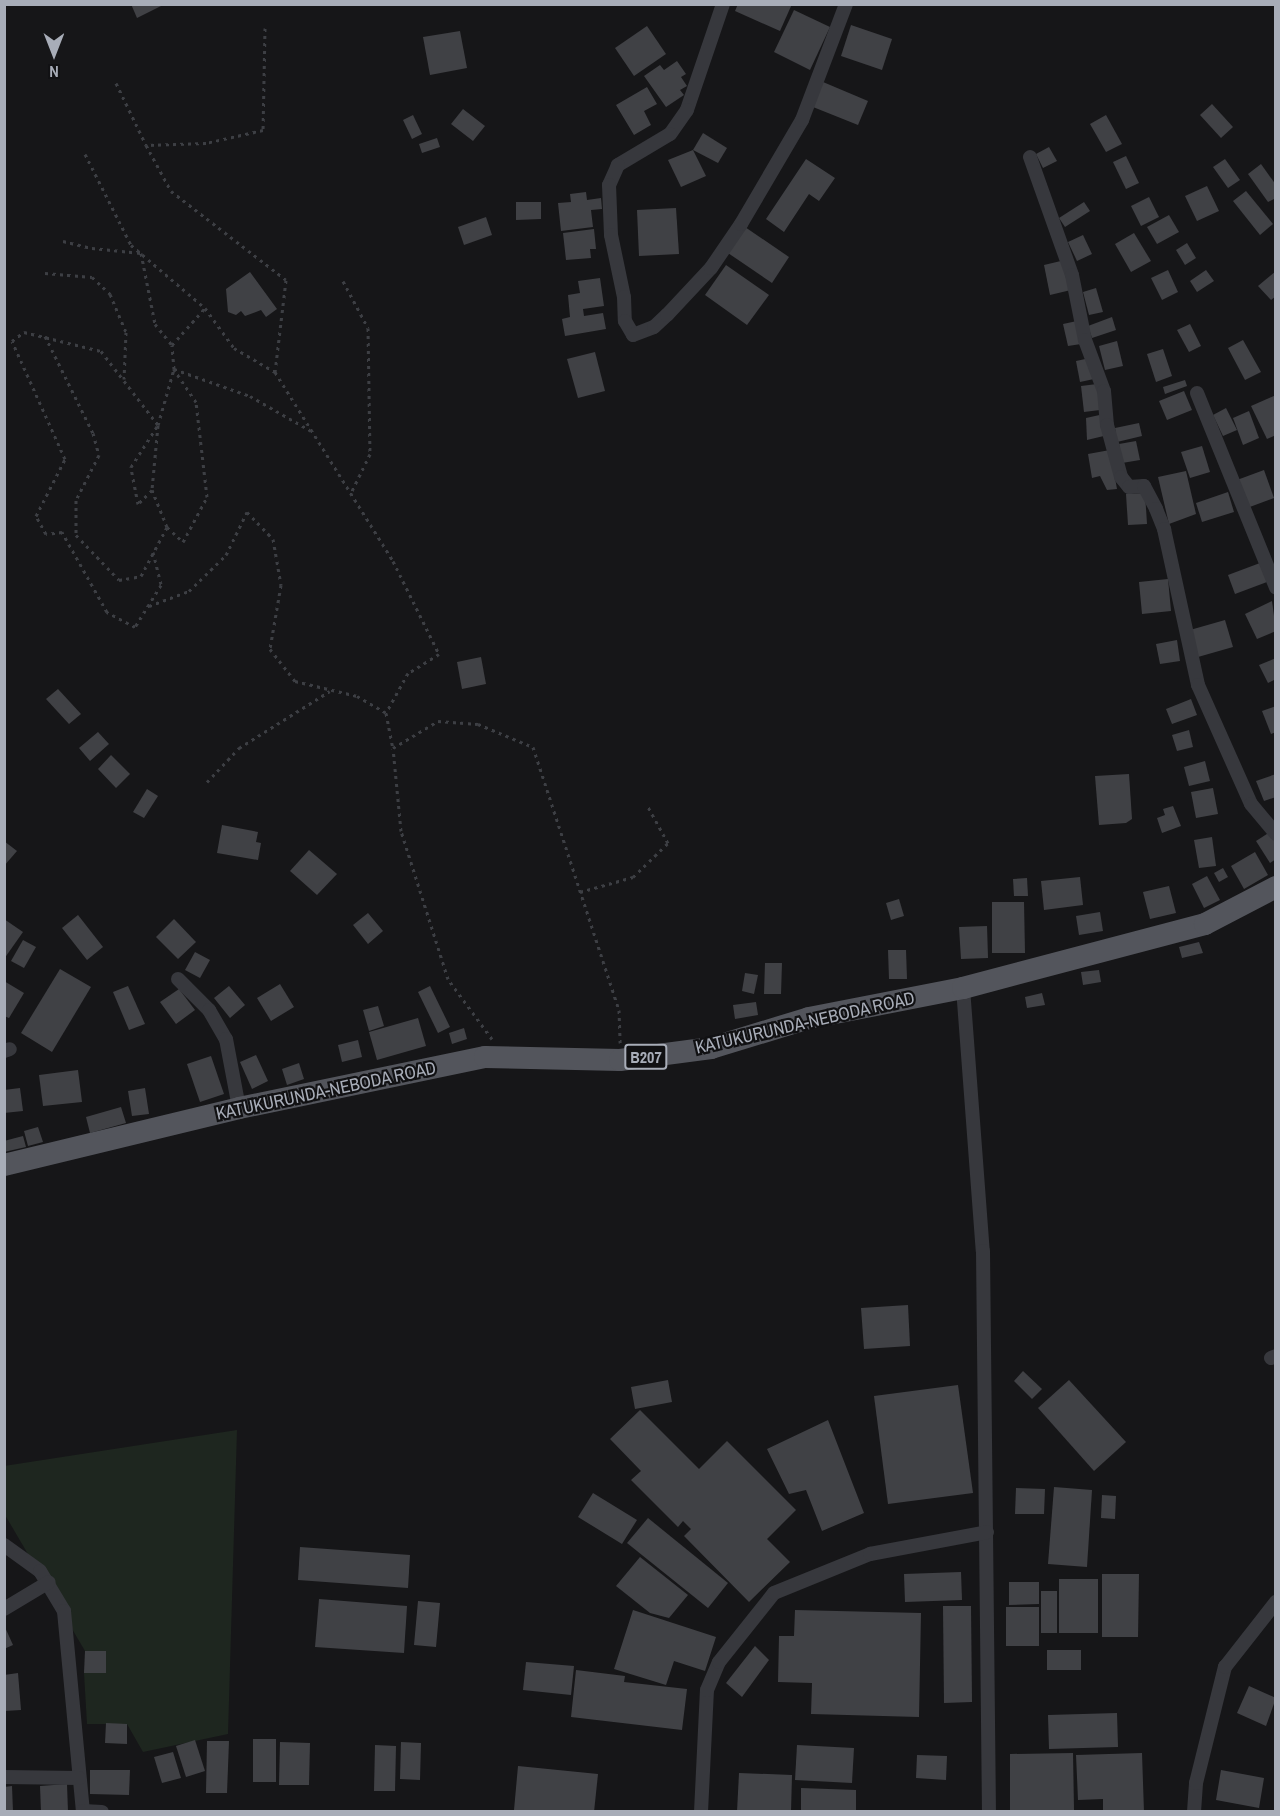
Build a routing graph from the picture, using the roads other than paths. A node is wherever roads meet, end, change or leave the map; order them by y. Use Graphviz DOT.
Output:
graph roads {
  1 [pos="723,4"];
  2 [pos="846,4"];
  3 [pos="1030,157"];
  4 [pos="1197,393"];
  5 [pos="1275,588"];
  6 [pos="1275,834"];
  7 [pos="1275,887"];
  8 [pos="178,979"];
  9 [pos="963,988"];
  10 [pos="239,1108"];
  11 [pos="4,1165"];
  12 [pos="987,1532"];
  13 [pos="4,1545"];
  14 [pos="49,1582"];
  15 [pos="1275,1602"];
  16 [pos="4,1609"];
  17 [pos="4,1777"];
  18 [pos="79,1778"];
  19 [pos="83,1811"];
  20 [pos="102,1812"];
  21 [pos="701,1812"];
  22 [pos="989,1812"];
  23 [pos="1194,1812"];
  1 -- 2 [label="street"];
  3 -- 6 [label="street"];
  4 -- 5 [label="street"];
  7 -- 9 [label="main road, KATUKURUNDA-NEBODA ROAD / B207"];
  8 -- 10 [label="street"];
  9 -- 10 [label="main road, KATUKURUNDA-NEBODA ROAD / B207"];
  9 -- 12 [label="street"];
  10 -- 11 [label="main road, KATUKURUNDA-NEBODA ROAD / B207"];
  12 -- 21 [label="street"];
  12 -- 22 [label="street"];
  13 -- 14 [label="street"];
  14 -- 16 [label="street"];
  14 -- 18 [label="street"];
  15 -- 23 [label="street"];
  17 -- 18 [label="street"];
  18 -- 19 [label="street"];
  19 -- 20 [label="street"];
}
